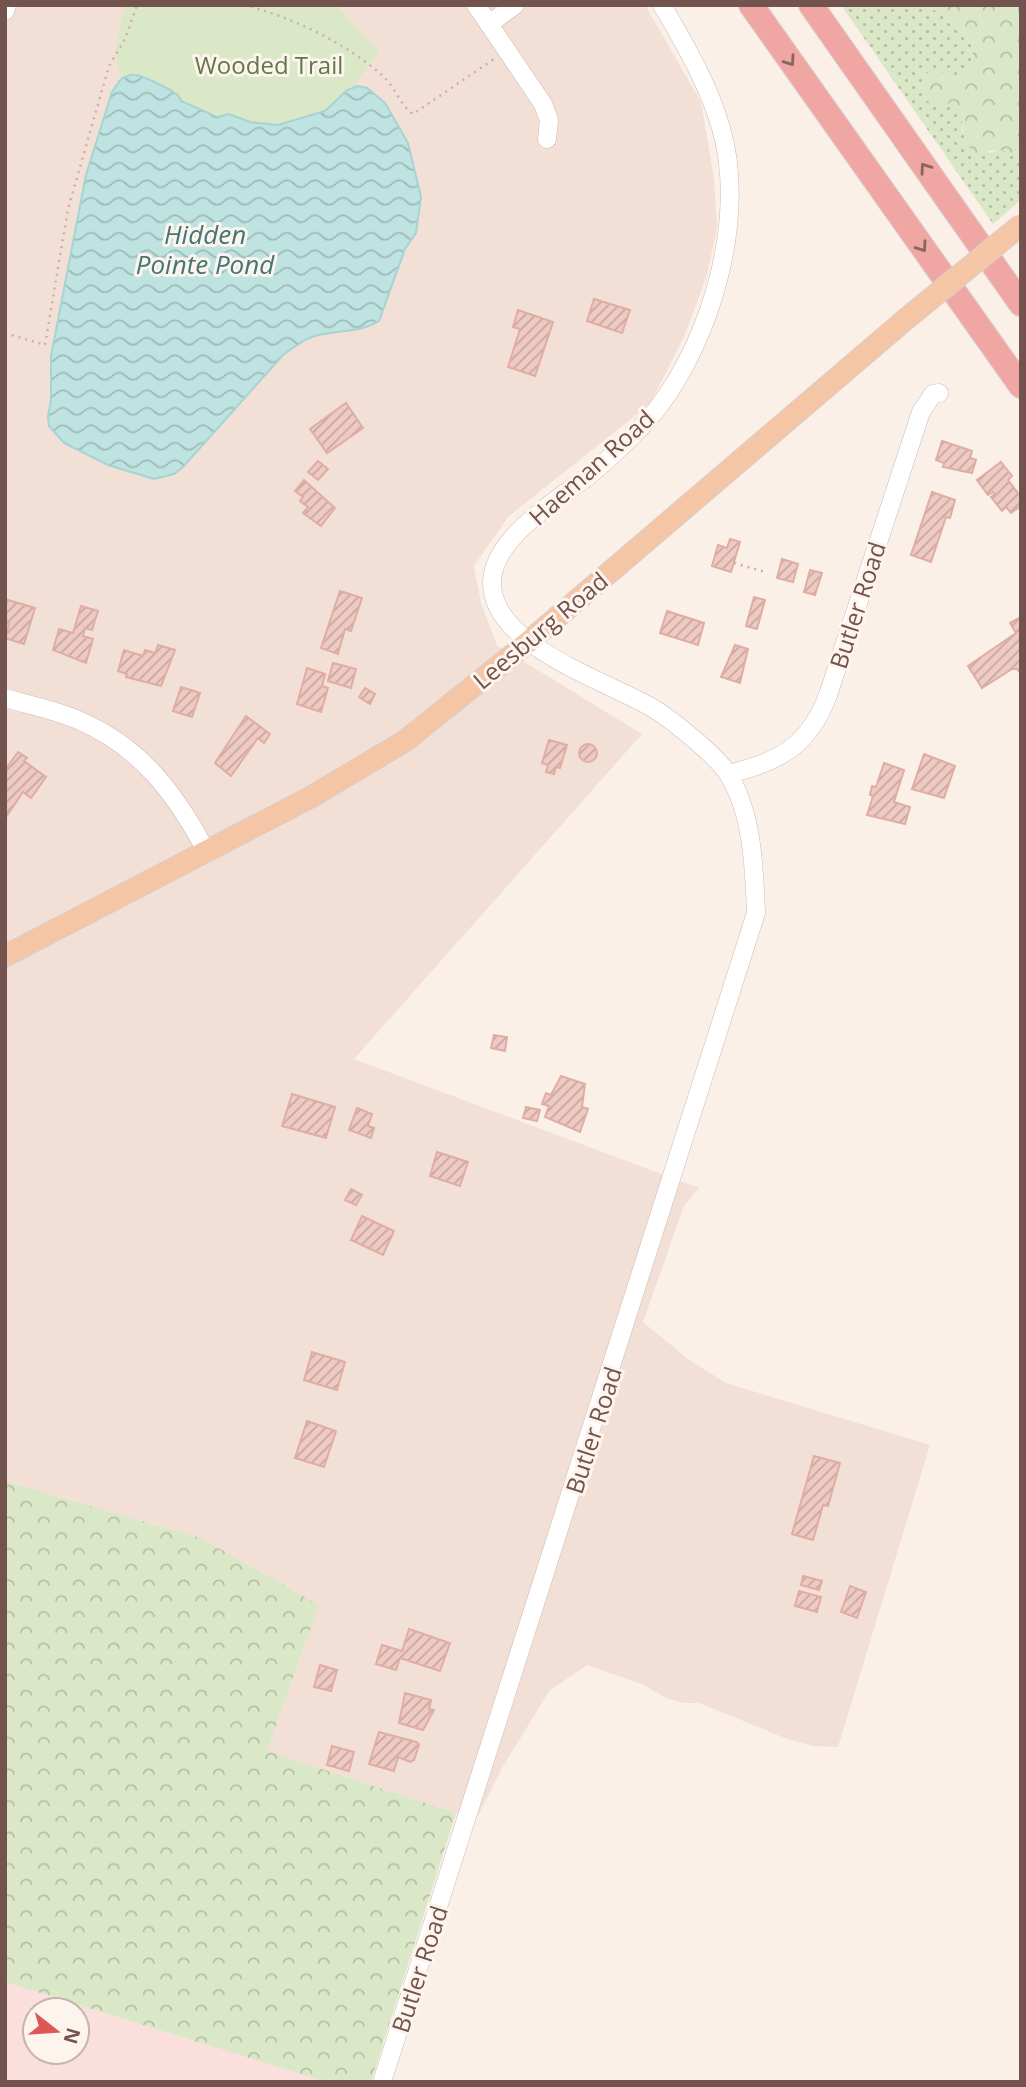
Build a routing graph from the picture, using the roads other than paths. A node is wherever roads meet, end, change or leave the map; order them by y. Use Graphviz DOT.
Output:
graph roads {
  1 [pos="7,5"];
  2 [pos="476,5"];
  3 [pos="515,5"];
  4 [pos="662,5"];
  5 [pos="751,5"];
  6 [pos="811,5"];
  7 [pos="5,11"];
  8 [pos="489,23"];
  9 [pos="547,139"];
  10 [pos="1021,225"];
  11 [pos="1021,304"];
  12 [pos="1021,386"];
  13 [pos="939,393"];
  14 [pos="527,643"];
  15 [pos="5,698"];
  16 [pos="728,774"];
  17 [pos="207,853"];
  18 [pos="5,956"];
  19 [pos="382,2082"];
  1 -- 7 [label="street"];
  2 -- 8 [label="street"];
  3 -- 8 [label="street"];
  4 -- 14 [label="street, Haeman Road"];
  5 -- 12 [label="highway, one-way"];
  11 -- 6 [label="highway, one-way"];
  8 -- 9 [label="street"];
  10 -- 14 [label="main road, Leesburg Road, bridge"];
  13 -- 16 [label="street, Butler Road"];
  14 -- 16 [label="street, Butler Road"];
  14 -- 17 [label="main road, Leesburg Road"];
  15 -- 17 [label="street"];
  16 -- 19 [label="street, Butler Road"];
  17 -- 18 [label="main road, Leesburg Road"];
}
